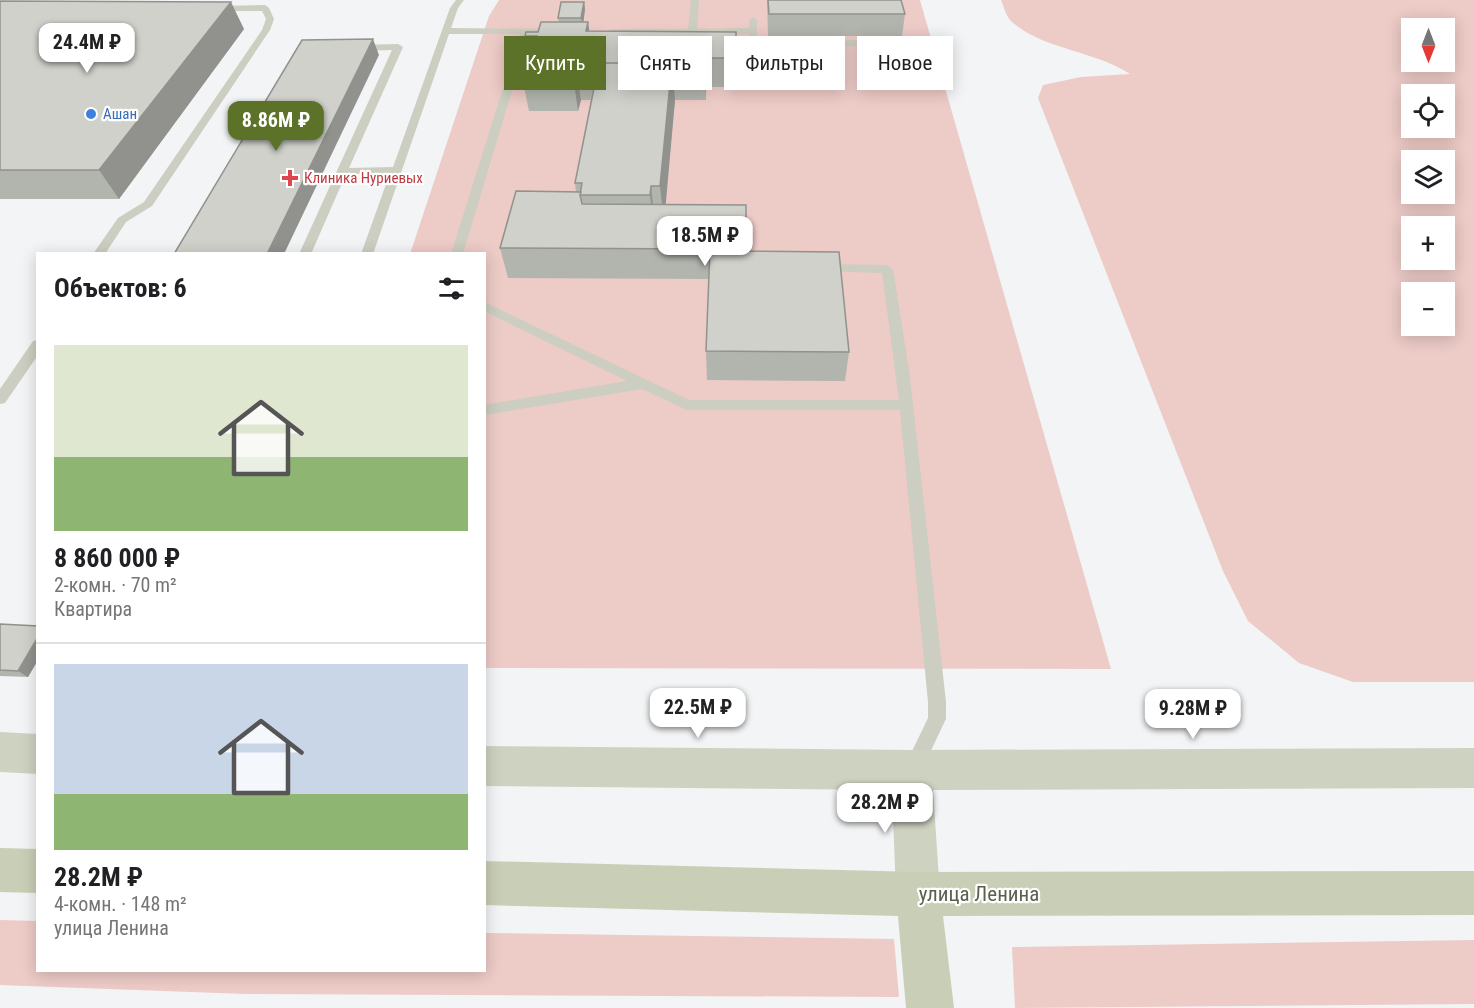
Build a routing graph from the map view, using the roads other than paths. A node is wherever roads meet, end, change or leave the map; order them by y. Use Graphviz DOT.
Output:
graph roads {
  1 [pos="460,0"];
  2 [pos="695,0"];
  3 [pos="208,8"];
  4 [pos="753,20"];
  5 [pos="446,31"];
  6 [pos="692,31"];
  7 [pos="753,31"];
  8 [pos="525,32"];
  9 [pos="561,32"];
  10 [pos="596,32"];
  11 [pos="857,43"];
  12 [pos="349,48"];
  13 [pos="397,170"];
  14 [pos="342,171"];
  15 [pos="100,252"];
  16 [pos="306,252"];
  17 [pos="368,252"];
  18 [pos="458,252"];
  19 [pos="807,268"];
  20 [pos="486,307"];
  21 [pos="36,347"];
  22 [pos="640,384"];
  23 [pos="0,399"];
  24 [pos="905,405"];
  25 [pos="486,411"];
  26 [pos="0,752"];
  27 [pos="36,754"];
  28 [pos="486,766"];
  29 [pos="1474,768"];
  30 [pos="912,770"];
  31 [pos="0,870"];
  32 [pos="36,871"];
  33 [pos="486,883"];
  34 [pos="1474,893"];
  35 [pos="918,894"];
  36 [pos="930,1008"];
  1 -- 5 [label="lane"];
  2 -- 6 [label="lane"];
  3 -- 15 [label="lane"];
  4 -- 7 [label="lane"];
  5 -- 8 [label="lane"];
  5 -- 13 [label="lane"];
  6 -- 7 [label="lane"];
  6 -- 10 [label="lane"];
  7 -- 11 [label="lane"];
  8 -- 9 [label="lane"];
  8 -- 18 [label="lane"];
  12 -- 14 [label="lane"];
  13 -- 14 [label="lane"];
  13 -- 17 [label="lane"];
  14 -- 16 [label="lane"];
  19 -- 24 [label="lane"];
  20 -- 22 [label="lane"];
  21 -- 23 [label="lane"];
  22 -- 24 [label="lane"];
  22 -- 25 [label="lane"];
  24 -- 30 [label="lane"];
  26 -- 27 [label="street"];
  28 -- 30 [label="street"];
  29 -- 30 [label="street"];
  30 -- 35 [label="street"];
  31 -- 32 [label="main road"];
  33 -- 35 [label="main road, улица Ленина"];
  34 -- 35 [label="main road, улица Ленина"];
  35 -- 36 [label="main road"];
}
